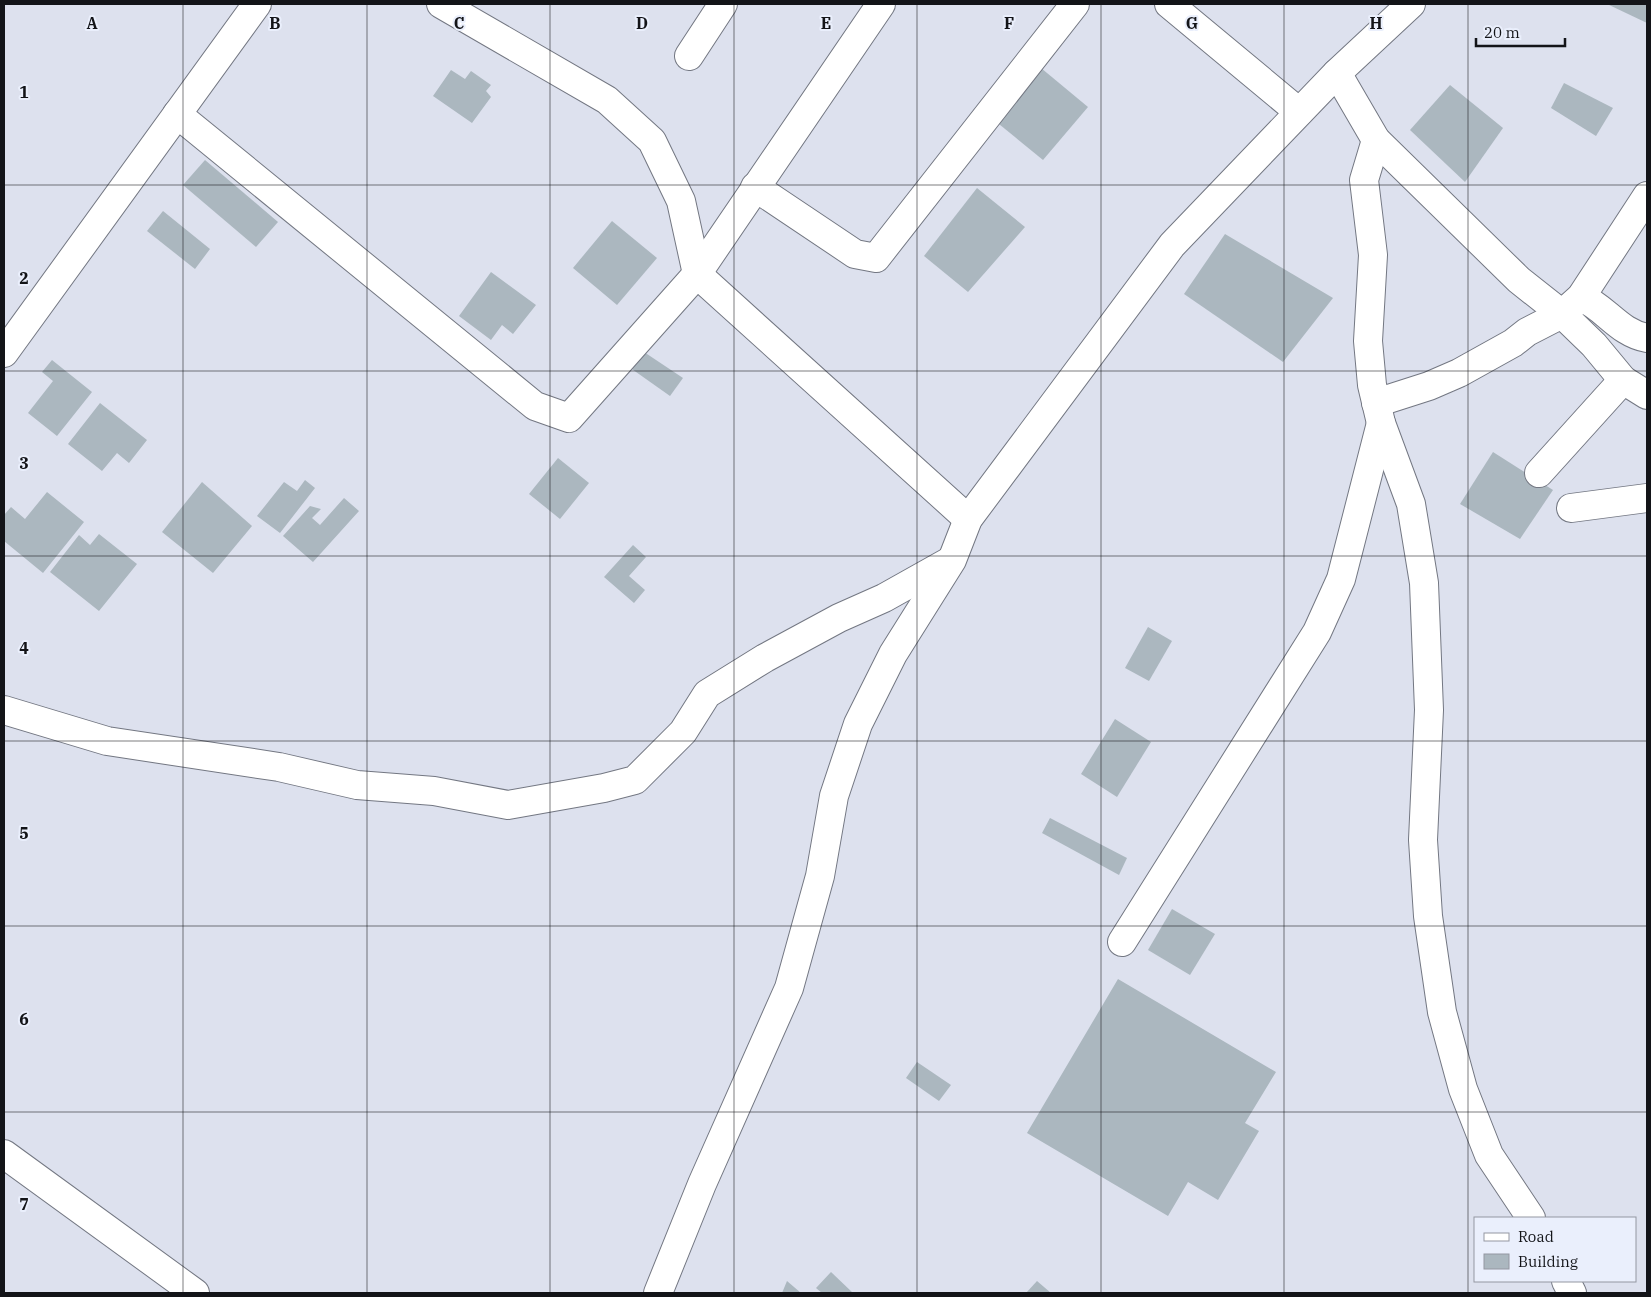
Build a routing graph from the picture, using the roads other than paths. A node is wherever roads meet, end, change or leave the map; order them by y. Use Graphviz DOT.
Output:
graph roads {
  1 [pos="257,4"];
  2 [pos="441,4"];
  3 [pos="723,4"];
  4 [pos="881,4"];
  5 [pos="1075,4"];
  6 [pos="1169,4"];
  7 [pos="1411,4"];
  8 [pos="689,56"];
  9 [pos="1337,73"];
  10 [pos="1299,112"];
  11 [pos="177,114"];
  12 [pos="1376,140"];
  13 [pos="755,187"];
  14 [pos="1647,196"];
  15 [pos="697,274"];
  16 [pos="1571,306"];
  17 [pos="1647,338"];
  18 [pos="4,353"];
  19 [pos="1622,380"];
  20 [pos="1647,394"];
  21 [pos="1378,413"];
  22 [pos="1539,473"];
  23 [pos="1647,498"];
  24 [pos="1570,508"];
  25 [pos="968,520"];
  26 [pos="952,560"];
  27 [pos="4,710"];
  28 [pos="1122,942"];
  29 [pos="4,1154"];
  30 [pos="1530,1217"];
  31 [pos="195,1293"];
  32 [pos="658,1293"];
  1 -- 11 [label="street"];
  2 -- 15 [label="street"];
  3 -- 8 [label="street"];
  4 -- 13 [label="street"];
  5 -- 13 [label="street"];
  6 -- 10 [label="street"];
  7 -- 9 [label="street"];
  9 -- 10 [label="street"];
  9 -- 12 [label="street"];
  10 -- 25 [label="street"];
  11 -- 15 [label="street"];
  11 -- 18 [label="street"];
  12 -- 16 [label="street"];
  12 -- 21 [label="street"];
  13 -- 15 [label="street"];
  14 -- 16 [label="street"];
  15 -- 25 [label="street"];
  16 -- 17 [label="street"];
  16 -- 19 [label="street"];
  16 -- 21 [label="street"];
  19 -- 20 [label="street"];
  19 -- 22 [label="street"];
  21 -- 28 [label="street"];
  21 -- 30 [label="street"];
  23 -- 24 [label="street"];
  25 -- 26 [label="street"];
  26 -- 27 [label="street"];
  26 -- 32 [label="street"];
  29 -- 31 [label="street"];
}
